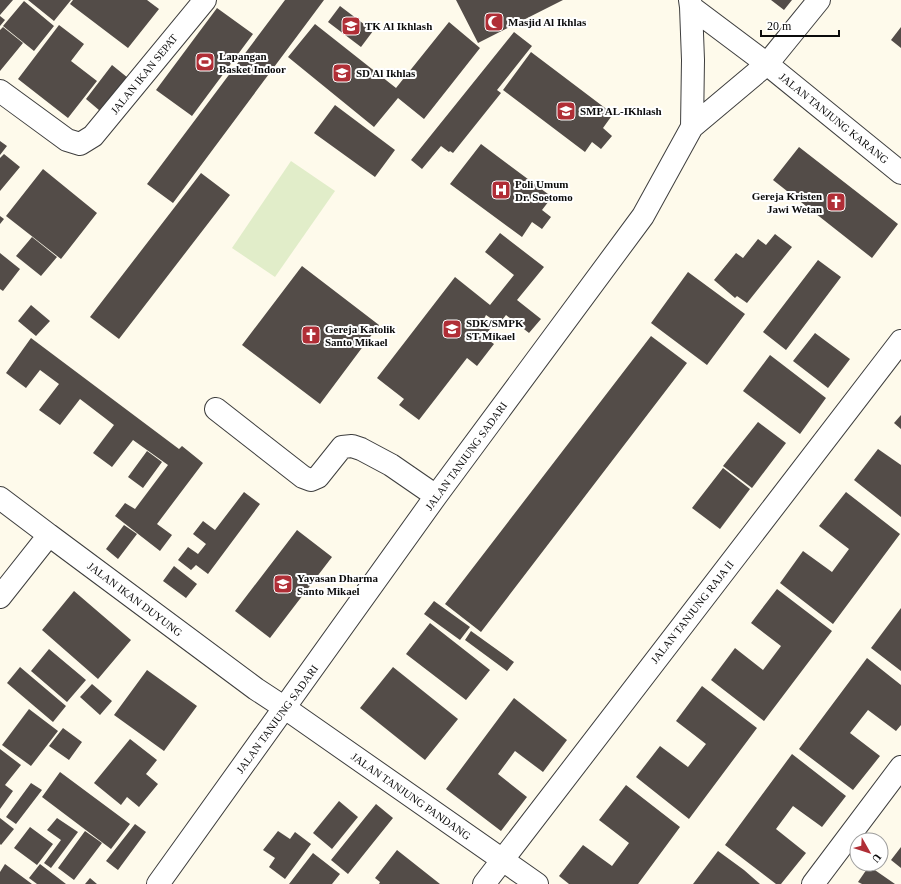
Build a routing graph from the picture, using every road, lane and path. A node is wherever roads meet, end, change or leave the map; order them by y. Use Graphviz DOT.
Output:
graph roads {
  1 [pos="205,0"];
  2 [pos="690,3"];
  3 [pos="815,5"];
  4 [pos="766,64"];
  5 [pos="0,91"];
  6 [pos="692,127"];
  7 [pos="901,172"];
  8 [pos="901,341"];
  9 [pos="216,409"];
  10 [pos="436,496"];
  11 [pos="0,498"];
  12 [pos="49,535"];
  13 [pos="0,597"];
  14 [pos="285,708"];
  15 [pos="901,767"];
  16 [pos="502,859"];
  17 [pos="158,884"];
  18 [pos="484,884"];
  19 [pos="537,884"];
  20 [pos="813,884"];
  1 -- 5 [label="street, JALAN IKAN SEPAT"];
  2 -- 4 [label="street, JALAN TANJUNG KARANG"];
  2 -- 6 [label="street, JALAN TANJUNG SADARI"];
  3 -- 4 [label="street"];
  4 -- 6 [label="street"];
  4 -- 7 [label="street, JALAN TANJUNG KARANG"];
  6 -- 10 [label="street, JALAN TANJUNG SADARI"];
  8 -- 16 [label="street, JALAN TANJUNG RAJA II"];
  9 -- 10 [label="street"];
  10 -- 14 [label="street, JALAN TANJUNG SADARI"];
  11 -- 12 [label="street, JALAN IKAN DUYUNG"];
  12 -- 13 [label="street"];
  12 -- 14 [label="street, JALAN IKAN DUYUNG"];
  14 -- 16 [label="street, JALAN TANJUNG PANDANG"];
  14 -- 17 [label="street, JALAN TANJUNG SADARI"];
  15 -- 20 [label="street"];
  16 -- 18 [label="street, JALAN TANJUNG RAJA II"];
  16 -- 19 [label="street, JALAN TANJUNG PANDANG"];
}
